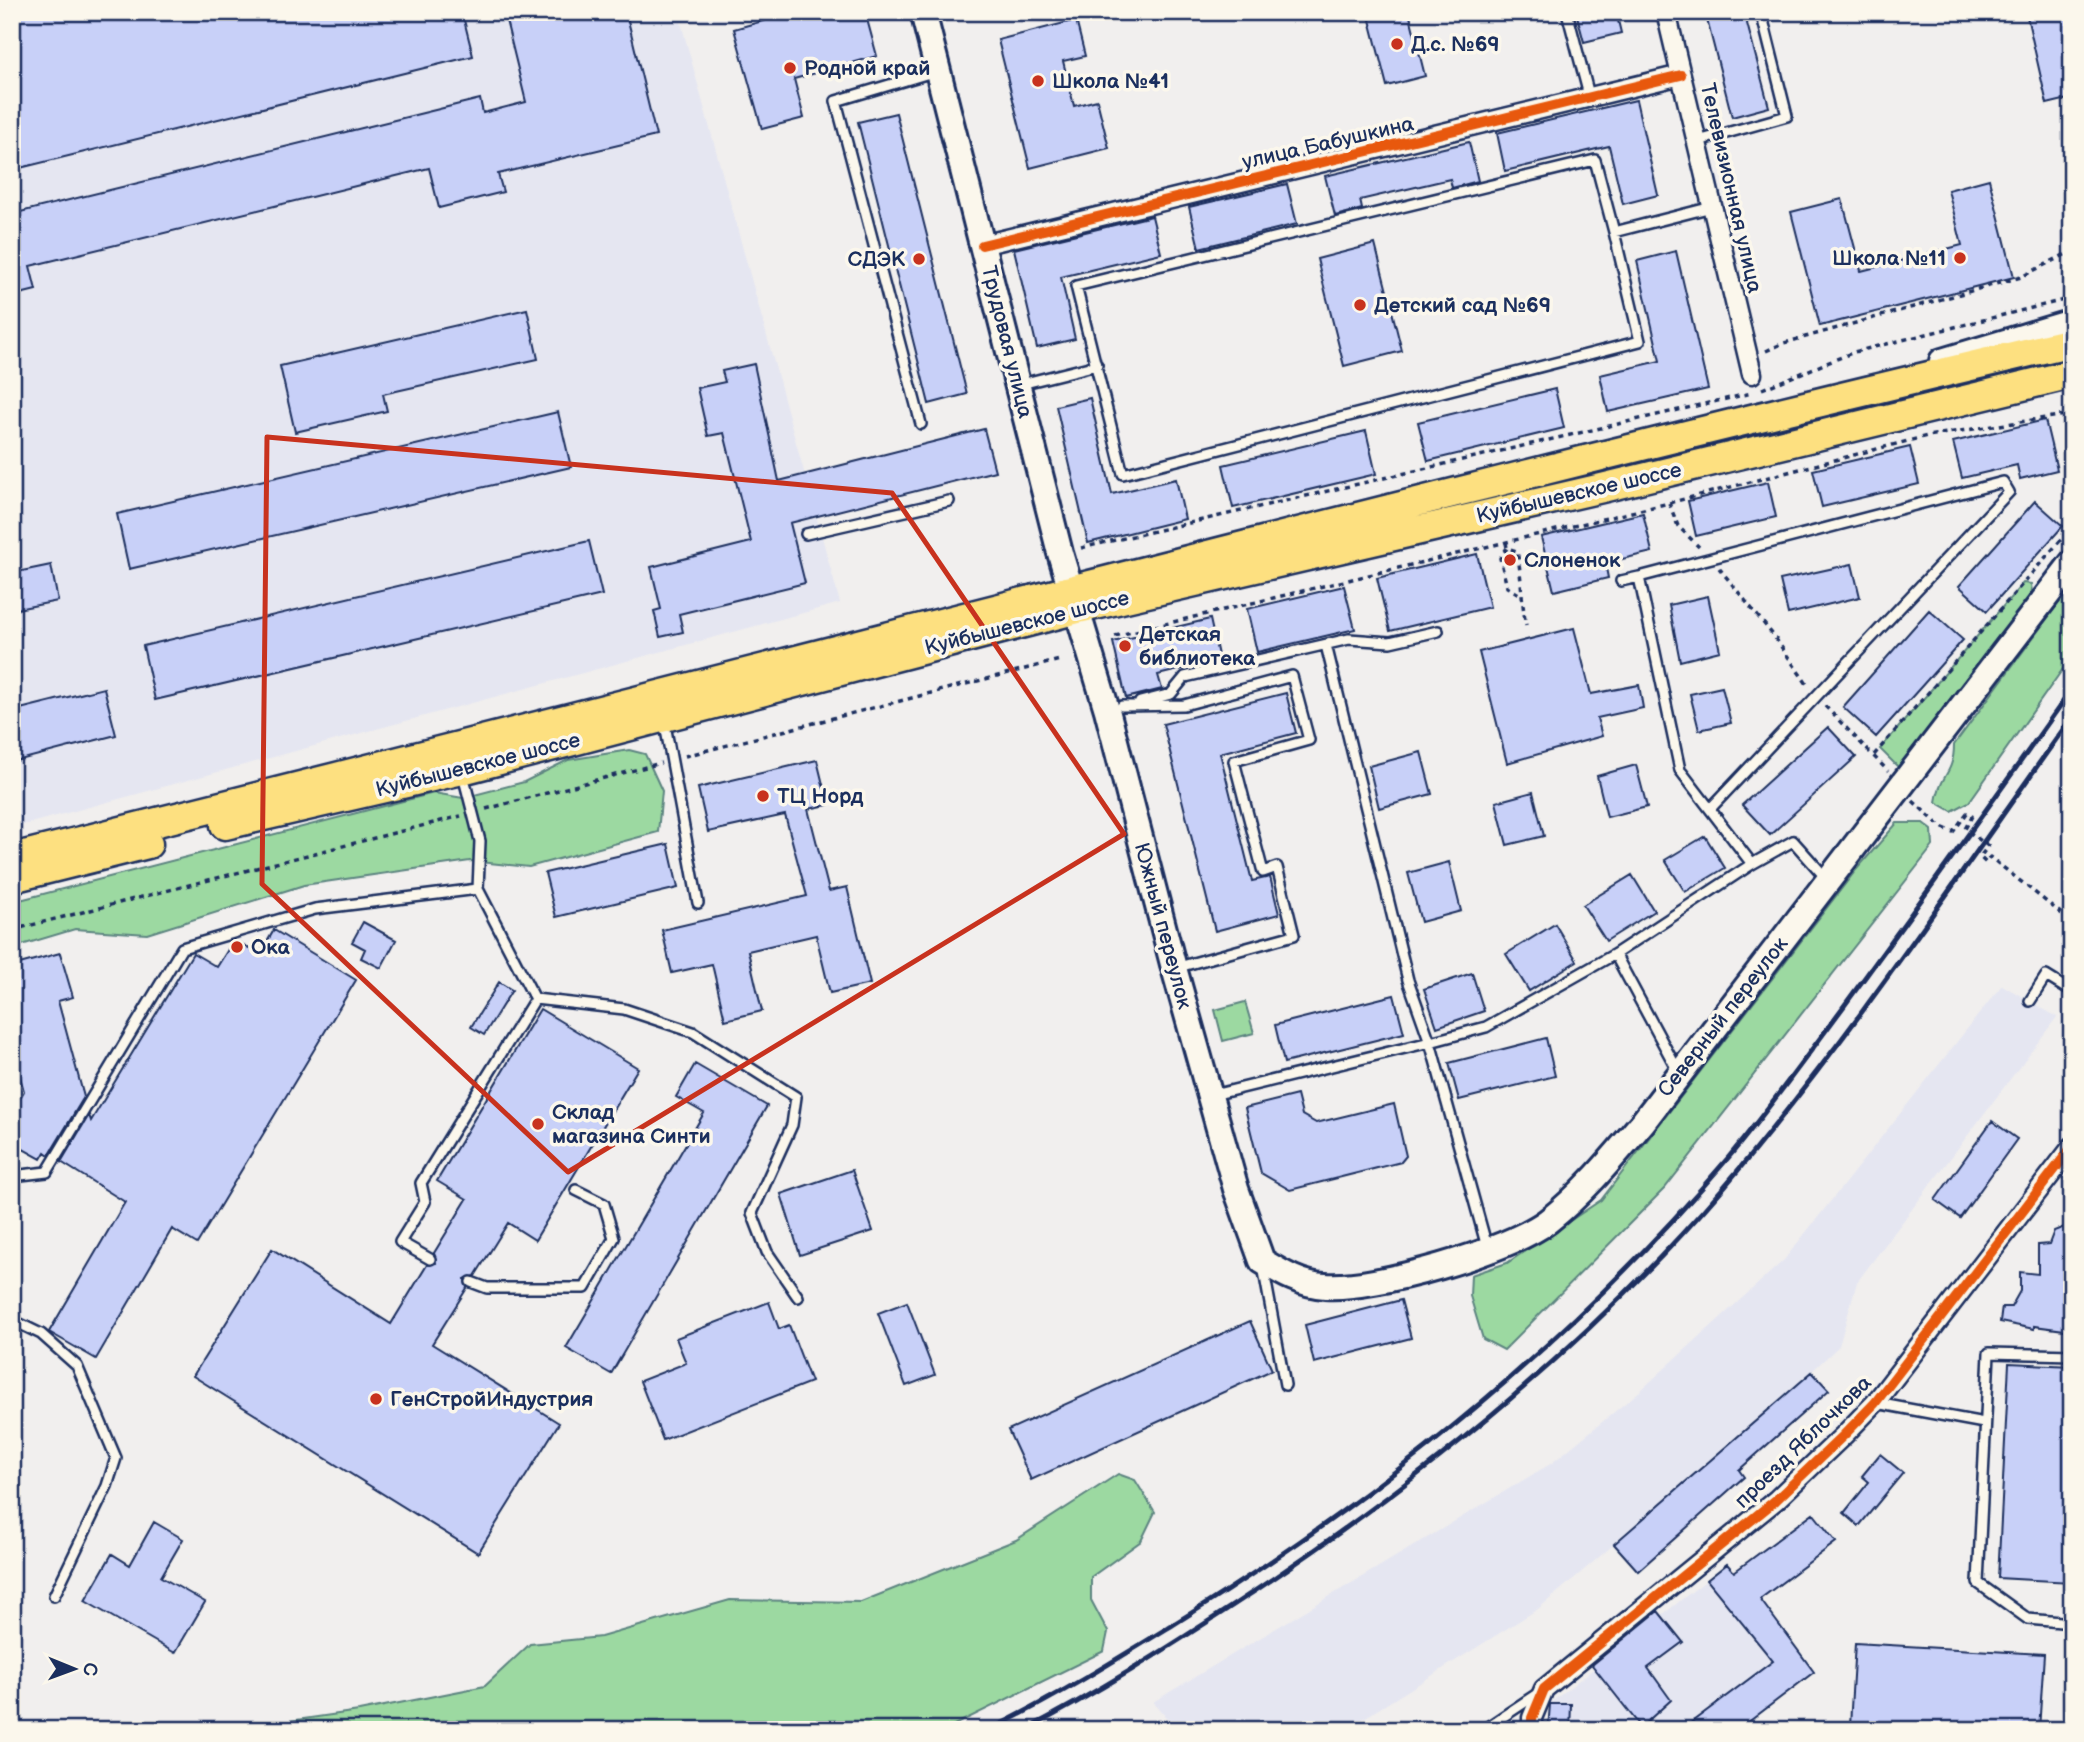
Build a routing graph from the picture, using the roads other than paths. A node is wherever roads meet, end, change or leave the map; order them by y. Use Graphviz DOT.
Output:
graph roads {
  1 [pos="923,12"];
  2 [pos="1567,12"];
  3 [pos="1665,12"];
  4 [pos="1761,12"];
  5 [pos="938,70"];
  6 [pos="1681,75"];
  7 [pos="1590,100"];
  8 [pos="1698,141"];
  9 [pos="1713,207"];
  10 [pos="1614,232"];
  11 [pos="982,245"];
  12 [pos="2072,322"];
  13 [pos="2072,342"];
  14 [pos="1097,365"];
  15 [pos="1750,367"];
  16 [pos="2072,374"];
  17 [pos="1018,385"];
  18 [pos="1788,411"];
  19 [pos="922,424"];
  20 [pos="949,502"];
  21 [pos="806,534"];
  22 [pos="2072,563"];
  23 [pos="1639,577"];
  24 [pos="1621,581"];
  25 [pos="1075,599"];
  26 [pos="1438,631"];
  27 [pos="1326,645"];
  28 [pos="1115,708"];
  29 [pos="664,718"];
  30 [pos="462,770"];
  31 [pos="1710,809"];
  32 [pos="12,858"];
  33 [pos="1752,864"];
  34 [pos="12,878"];
  35 [pos="1829,880"];
  36 [pos="478,889"];
  37 [pos="698,903"];
  38 [pos="1615,954"];
  39 [pos="1174,968"];
  40 [pos="2072,992"];
  41 [pos="535,999"];
  42 [pos="2030,1001"];
  43 [pos="1430,1042"];
  44 [pos="1680,1074"];
  45 [pos="1210,1096"];
  46 [pos="2071,1151"];
  47 [pos="12,1176"];
  48 [pos="576,1190"];
  49 [pos="1488,1252"];
  50 [pos="430,1259"];
  51 [pos="1262,1261"];
  52 [pos="471,1282"];
  53 [pos="798,1297"];
  54 [pos="12,1320"];
  55 [pos="2072,1356"];
  56 [pos="1285,1385"];
  57 [pos="1875,1403"];
  58 [pos="1984,1423"];
  59 [pos="54,1596"];
  60 [pos="2072,1623"];
  61 [pos="1544,1689"];
  62 [pos="1483,1730"];
  63 [pos="1532,1730"];
  1 -- 5 [label="main road, Трудовая улица"];
  2 -- 7 [label="lane"];
  3 -- 6 [label="street, Телевизионная улица"];
  4 -- 8 [label="lane"];
  5 -- 11 [label="main road, Трудовая улица"];
  5 -- 19 [label="lane"];
  6 -- 7 [label="street, улица Бабушкина"];
  6 -- 8 [label="street, Телевизионная улица"];
  7 -- 11 [label="street, улица Бабушкина"];
  8 -- 9 [label="street, Телевизионная улица"];
  9 -- 10 [label="lane"];
  9 -- 15 [label="street, Телевизионная улица"];
  10 -- 14 [label="lane"];
  10 -- 14 [label="lane"];
  11 -- 17 [label="main road, Трудовая улица"];
  12 -- 18 [label="main road, Куйбышевское шоссе"];
  13 -- 18 [label="main road, Куйбышевское шоссе"];
  14 -- 17 [label="lane"];
  16 -- 25 [label="main road, Куйбышевское шоссе"];
  17 -- 25 [label="main road, Трудовая улица"];
  18 -- 25 [label="main road, Куйбышевское шоссе"];
  20 -- 21 [label="lane"];
  22 -- 35 [label="main road, Северный переулок"];
  23 -- 24 [label="lane"];
  23 -- 31 [label="lane"];
  23 -- 31 [label="lane"];
  25 -- 28 [label="main road, Южный переулок"];
  25 -- 29 [label="main road, Куйбышевское шоссе"];
  25 -- 32 [label="main road, Куйбышевское шоссе"];
  26 -- 27 [label="lane"];
  27 -- 28 [label="lane"];
  27 -- 43 [label="lane"];
  28 -- 39 [label="main road, Южный переулок"];
  28 -- 39 [label="lane"];
  29 -- 30 [label="main road, Куйбышевское шоссе"];
  29 -- 37 [label="lane"];
  30 -- 34 [label="main road, Куйбышевское шоссе"];
  30 -- 36 [label="lane"];
  31 -- 33 [label="lane"];
  33 -- 35 [label="lane"];
  33 -- 38 [label="lane"];
  35 -- 44 [label="main road, Северный переулок"];
  36 -- 41 [label="lane"];
  36 -- 47 [label="lane"];
  38 -- 43 [label="lane"];
  38 -- 44 [label="lane"];
  39 -- 45 [label="main road, Южный переулок"];
  40 -- 42 [label="lane"];
  41 -- 50 [label="lane"];
  41 -- 53 [label="lane"];
  43 -- 45 [label="lane"];
  43 -- 49 [label="lane"];
  44 -- 49 [label="main road, Северный переулок"];
  45 -- 51 [label="main road, Южный переулок"];
  46 -- 57 [label="street, проезд Яблочкова"];
  48 -- 52 [label="lane"];
  49 -- 51 [label="main road, Северный переулок"];
  51 -- 56 [label="lane"];
  54 -- 59 [label="lane"];
  55 -- 58 [label="lane"];
  57 -- 58 [label="lane"];
  57 -- 61 [label="street, проезд Яблочкова"];
  58 -- 60 [label="lane"];
  61 -- 62 [label="lane"];
  61 -- 63 [label="street"];
}
